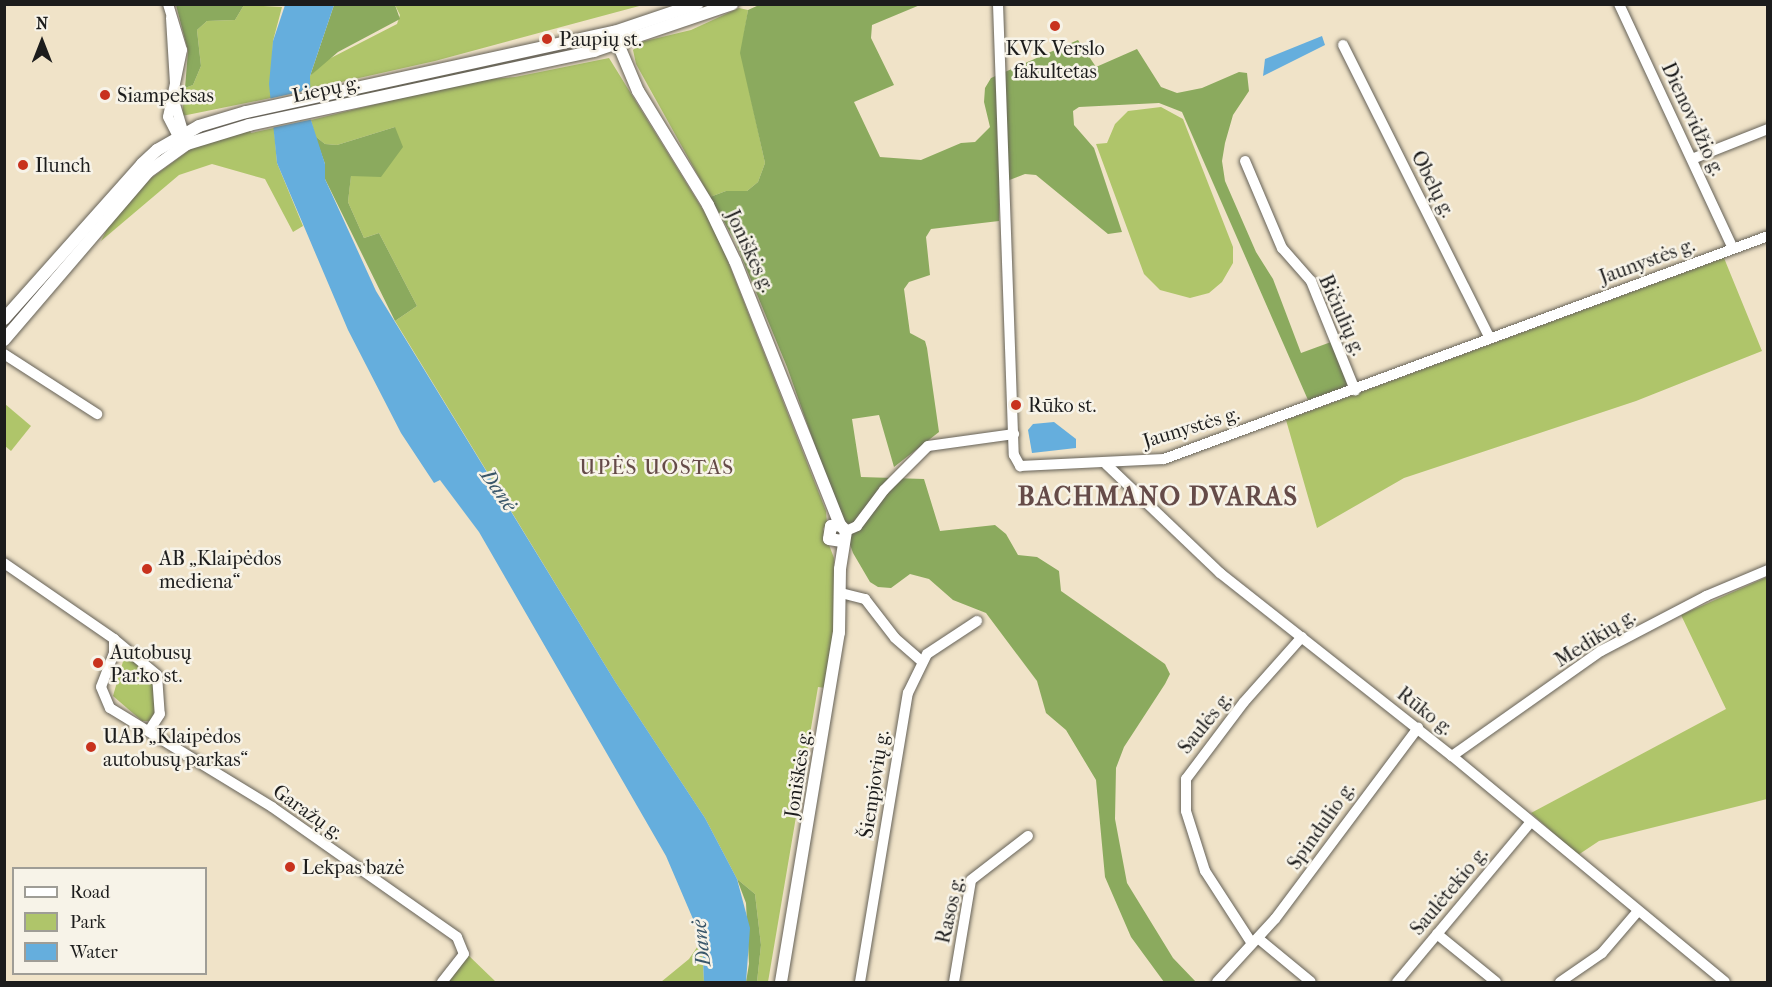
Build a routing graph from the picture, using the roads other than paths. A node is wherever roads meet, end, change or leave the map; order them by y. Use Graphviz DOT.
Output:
graph roads {
  1 [pos="697,4"];
  2 [pos="732,4"];
  3 [pos="998,4"];
  4 [pos="1619,4"];
  5 [pos="169,9"];
  6 [pos="616,38"];
  7 [pos="1343,45"];
  8 [pos="334,100"];
  9 [pos="1767,129"];
  10 [pos="183,140"];
  11 [pos="1692,159"];
  12 [pos="1245,160"];
  13 [pos="1767,236"];
  14 [pos="1733,248"];
  15 [pos="4,320"];
  16 [pos="1490,338"];
  17 [pos="4,340"];
  18 [pos="4,354"];
  19 [pos="1356,390"];
  20 [pos="98,414"];
  21 [pos="1014,434"];
  22 [pos="1106,464"];
  23 [pos="838,533"];
  24 [pos="4,562"];
  25 [pos="1767,570"];
  26 [pos="841,593"];
  27 [pos="976,621"];
  28 [pos="1302,637"];
  29 [pos="114,639"];
  30 [pos="921,661"];
  31 [pos="1418,728"];
  32 [pos="149,731"];
  33 [pos="1452,756"];
  34 [pos="1530,823"];
  35 [pos="1028,836"];
  36 [pos="1638,911"];
  37 [pos="1437,934"];
  38 [pos="1255,940"];
  39 [pos="442,982"];
  40 [pos="781,982"];
  41 [pos="860,982"];
  42 [pos="954,982"];
  43 [pos="1217,982"];
  44 [pos="1311,982"];
  45 [pos="1397,982"];
  46 [pos="1496,982"];
  47 [pos="1560,982"];
  48 [pos="1725,982"];
  1 -- 6 [label="main road, Liepų g."];
  2 -- 6 [label="main road, Liepų g."];
  3 -- 21 [label="street, Jaunystės g."];
  4 -- 11 [label="street, Dienovidžio g."];
  5 -- 10 [label="street"];
  6 -- 8 [label="main road, Liepų g."];
  6 -- 23 [label="main road, Joniškės g."];
  7 -- 16 [label="street, Obelų g."];
  8 -- 10 [label="main road, Liepų g."];
  8 -- 10 [label="main road, Liepų g."];
  9 -- 11 [label="street"];
  10 -- 15 [label="main road, Liepų g."];
  10 -- 17 [label="main road, Liepų g."];
  11 -- 14 [label="street, Dienovidžio g."];
  12 -- 19 [label="street, Bičiulių g."];
  13 -- 14 [label="street, Jaunystės g."];
  14 -- 16 [label="street, Jaunystės g."];
  16 -- 19 [label="street, Jaunystės g."];
  18 -- 20 [label="street"];
  19 -- 22 [label="street, Jaunystės g."];
  21 -- 22 [label="street, Jaunystės g."];
  21 -- 23 [label="street"];
  22 -- 28 [label="street, Rūko g."];
  23 -- 26 [label="main road, Joniškės g."];
  24 -- 29 [label="street"];
  25 -- 33 [label="street, Medikių g."];
  26 -- 30 [label="street"];
  26 -- 40 [label="main road, Joniškės g."];
  27 -- 30 [label="street"];
  28 -- 31 [label="street, Rūko g."];
  28 -- 38 [label="street, Saulės g."];
  29 -- 32 [label="street"];
  29 -- 32 [label="street, Garažų g."];
  30 -- 41 [label="street, Šienpjovių g."];
  31 -- 33 [label="street, Rūko g."];
  31 -- 38 [label="street, Spindulio g."];
  32 -- 39 [label="street, Garažų g."];
  33 -- 34 [label="street, Rūko g."];
  34 -- 36 [label="street, Rūko g."];
  34 -- 37 [label="street, Saulėtekio g."];
  35 -- 42 [label="street, Rasos g."];
  36 -- 47 [label="street"];
  36 -- 48 [label="street, Rūko g."];
  37 -- 45 [label="street, Saulėtekio g."];
  37 -- 46 [label="street"];
  38 -- 43 [label="street, Spindulio g."];
  38 -- 44 [label="street, Saulės g."];
}
